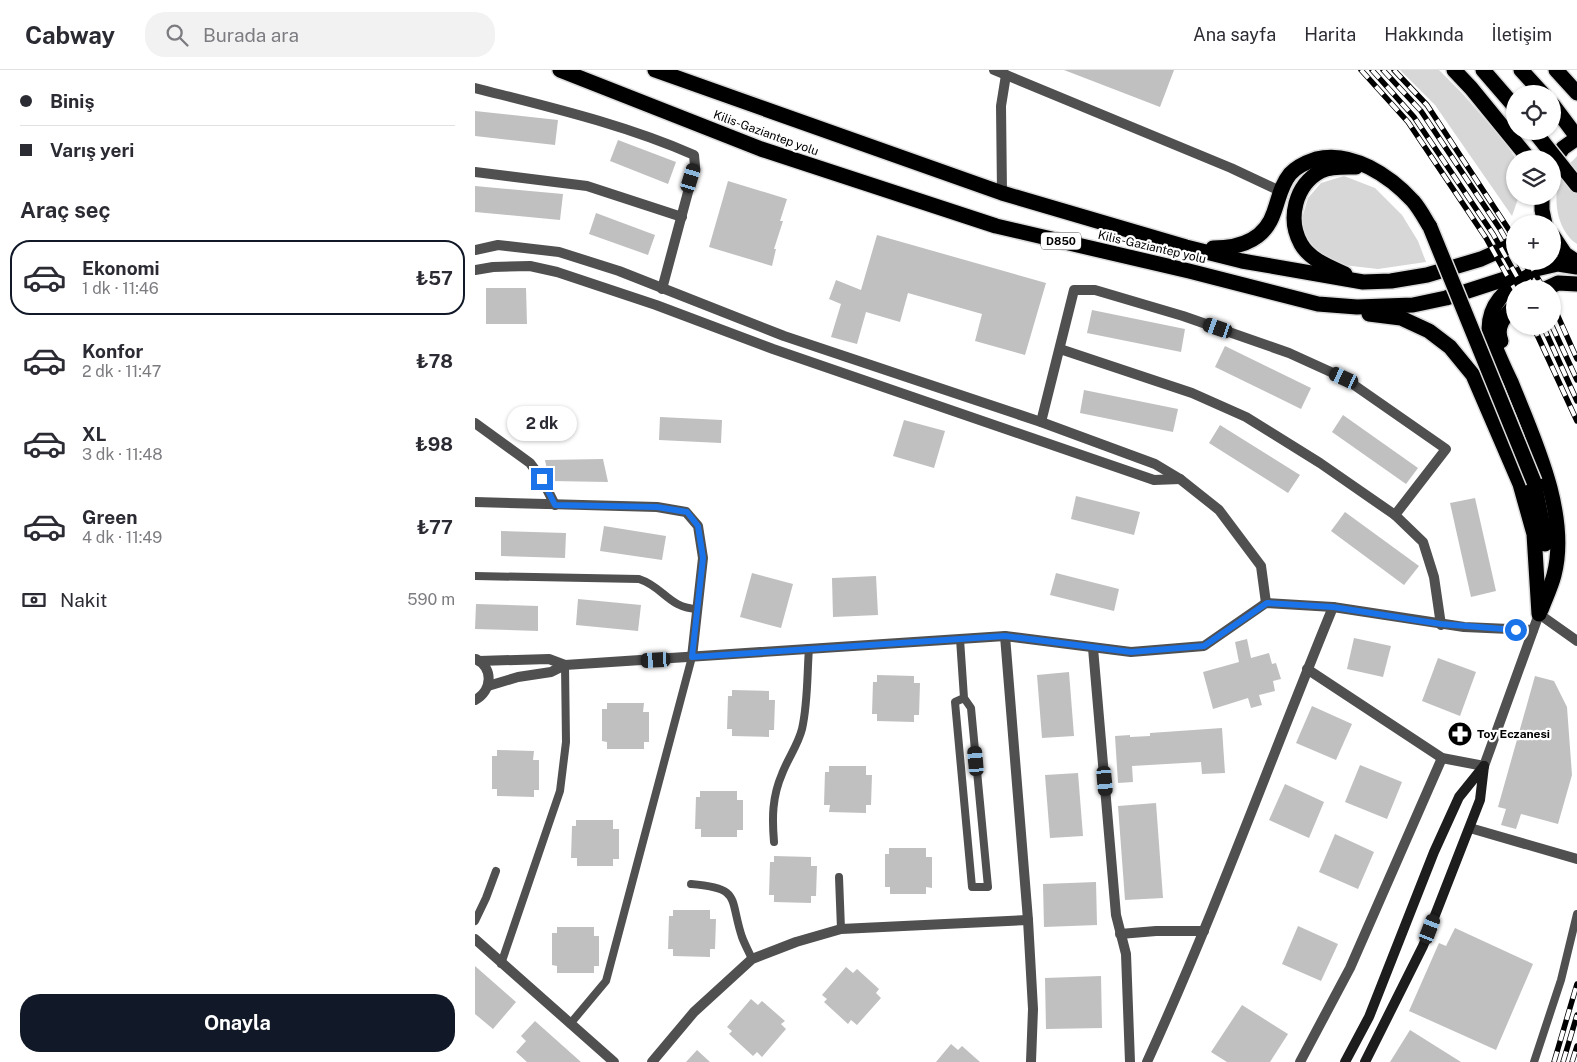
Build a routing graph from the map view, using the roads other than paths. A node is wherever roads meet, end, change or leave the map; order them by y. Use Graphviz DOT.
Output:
graph roads {
  1 [pos="560,70"];
  2 [pos="655,70"];
  3 [pos="994,70"];
  4 [pos="1454,70"];
  5 [pos="1483,70"];
  6 [pos="1521,70"];
  7 [pos="1556,70"];
  8 [pos="1006,75"];
  9 [pos="1535,85"];
  10 [pos="475,88"];
  11 [pos="1577,93"];
  12 [pos="1506,97"];
  13 [pos="1561,116"];
  14 [pos="1577,138"];
  15 [pos="1541,140"];
  16 [pos="1522,150"];
  17 [pos="1561,151"];
  18 [pos="1366,166"];
  19 [pos="475,172"];
  20 [pos="1577,186"];
  21 [pos="1280,191"];
  22 [pos="1003,194"];
  23 [pos="682,217"];
  24 [pos="1186,247"];
  25 [pos="1506,248"];
  26 [pos="1561,248"];
  27 [pos="475,250"];
  28 [pos="1577,262"];
  29 [pos="1561,264"];
  30 [pos="1577,267"];
  31 [pos="475,270"];
  32 [pos="1533,270"];
  33 [pos="1535,270"];
  34 [pos="1363,282"];
  35 [pos="1561,283"];
  36 [pos="1577,284"];
  37 [pos="662,289"];
  38 [pos="1318,304"];
  39 [pos="1506,314"];
  40 [pos="1060,349"];
  41 [pos="1521,407"];
  42 [pos="1041,422"];
  43 [pos="475,423"];
  44 [pos="1180,480"];
  45 [pos="475,502"];
  46 [pos="555,505"];
  47 [pos="1395,515"];
  48 [pos="475,576"];
  49 [pos="1267,603"];
  50 [pos="1333,607"];
  51 [pos="697,609"];
  52 [pos="1539,614"];
  53 [pos="1441,624"];
  54 [pos="1533,630"];
  55 [pos="1005,636"];
  56 [pos="961,639"];
  57 [pos="1577,641"];
  58 [pos="809,648"];
  59 [pos="1093,648"];
  60 [pos="692,657"];
  61 [pos="477,660"];
  62 [pos="565,665"];
  63 [pos="1307,669"];
  64 [pos="488,686"];
  65 [pos="964,698"];
  66 [pos="476,701"];
  67 [pos="1442,758"];
  68 [pos="1484,766"];
  69 [pos="1470,828"];
  70 [pos="774,842"];
  71 [pos="1577,860"];
  72 [pos="496,871"];
  73 [pos="839,878"];
  74 [pos="691,884"];
  75 [pos="1577,914"];
  76 [pos="1028,920"];
  77 [pos="475,921"];
  78 [pos="841,929"];
  79 [pos="1204,931"];
  80 [pos="1120,934"];
  81 [pos="475,939"];
  82 [pos="752,958"];
  83 [pos="501,964"];
  84 [pos="570,1024"];
  85 [pos="614,1062"];
  86 [pos="652,1062"];
  87 [pos="1031,1062"];
  88 [pos="1130,1062"];
  89 [pos="1147,1062"];
  90 [pos="1300,1062"];
  91 [pos="1345,1062"];
  92 [pos="1365,1062"];
  93 [pos="1533,1062"];
  1 -- 38 [label="highway, Kilis-Gaziantep yolu / D850"];
  2 -- 22 [label="highway, Kilis-Gaziantep yolu / D850"];
  3 -- 8 [label="street"];
  4 -- 16 [label="highway"];
  5 -- 12 [label="highway"];
  6 -- 9 [label="highway"];
  7 -- 11 [label="highway"];
  8 -- 21 [label="street"];
  8 -- 22 [label="street"];
  10 -- 23 [label="street"];
  13 -- 14 [label="highway"];
  14 -- 17 [label="highway"];
  15 -- 20 [label="highway, bridge"];
  18 -- 21 [label="highway"];
  18 -- 34 [label="highway"];
  18 -- 52 [label="highway, bridge"];
  19 -- 23 [label="street"];
  21 -- 24 [label="highway"];
  22 -- 24 [label="highway, Kilis-Gaziantep yolu / D850"];
  23 -- 37 [label="street"];
  24 -- 34 [label="highway, Kilis-Gaziantep yolu / D850"];
  25 -- 34 [label="highway, Kilis-Gaziantep yolu / D850"];
  26 -- 28 [label="highway"];
  27 -- 37 [label="street"];
  29 -- 30 [label="highway, Kilis-Gaziantep yolu / D850"];
  31 -- 44 [label="street"];
  32 -- 38 [label="highway, Kilis-Gaziantep yolu / D850"];
  33 -- 41 [label="highway"];
  35 -- 36 [label="highway"];
  37 -- 42 [label="street"];
  38 -- 52 [label="highway"];
  39 -- 41 [label="highway"];
  40 -- 42 [label="street"];
  40 -- 47 [label="street"];
  40 -- 47 [label="street"];
  41 -- 52 [label="highway"];
  42 -- 44 [label="street"];
  43 -- 46 [label="street"];
  44 -- 49 [label="street"];
  45 -- 46 [label="street"];
  46 -- 51 [label="street"];
  47 -- 53 [label="street"];
  48 -- 51 [label="lane"];
  49 -- 50 [label="street"];
  49 -- 59 [label="street"];
  50 -- 53 [label="street"];
  50 -- 63 [label="street"];
  51 -- 60 [label="street"];
  52 -- 54 [label="street"];
  52 -- 57 [label="street"];
  53 -- 54 [label="street"];
  54 -- 68 [label="street"];
  55 -- 56 [label="street"];
  55 -- 59 [label="street"];
  55 -- 76 [label="street"];
  56 -- 58 [label="street"];
  56 -- 65 [label="lane"];
  58 -- 60 [label="street"];
  58 -- 70 [label="lane"];
  59 -- 80 [label="street"];
  60 -- 62 [label="street"];
  60 -- 84 [label="lane"];
  61 -- 62 [label="street"];
  61 -- 64 [label="street"];
  62 -- 64 [label="street"];
  62 -- 83 [label="lane"];
  63 -- 67 [label="street"];
  63 -- 79 [label="street"];
  64 -- 66 [label="street"];
  65 -- 65 [label="lane"];
  67 -- 68 [label="street"];
  67 -- 90 [label="street"];
  68 -- 69 [label="street"];
  68 -- 91 [label="street"];
  69 -- 71 [label="street"];
  69 -- 92 [label="street"];
  72 -- 77 [label="lane"];
  73 -- 78 [label="lane"];
  74 -- 82 [label="lane"];
  75 -- 93 [label="lane"];
  76 -- 78 [label="street"];
  76 -- 87 [label="street"];
  78 -- 82 [label="street"];
  79 -- 80 [label="street"];
  79 -- 89 [label="street"];
  80 -- 88 [label="street"];
  81 -- 83 [label="street"];
  82 -- 86 [label="street"];
  83 -- 84 [label="street"];
  84 -- 85 [label="street"];
}
